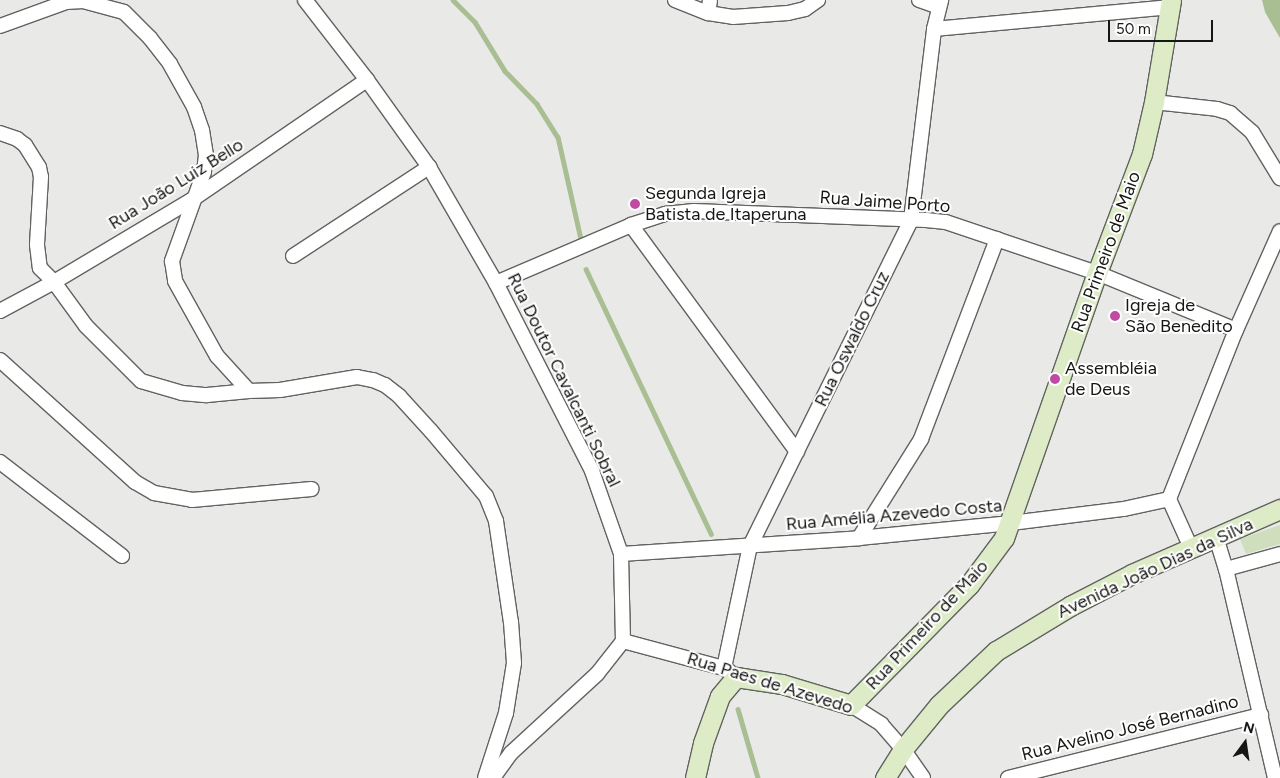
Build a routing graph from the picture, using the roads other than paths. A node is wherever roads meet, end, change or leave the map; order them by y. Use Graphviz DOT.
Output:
graph roads {
  1 [pos="305,0"];
  2 [pos="675,0"];
  3 [pos="818,0"];
  4 [pos="919,0"];
  5 [pos="940,3"];
  6 [pos="1171,3"];
  7 [pos="709,7"];
  8 [pos="0,26"];
  9 [pos="934,29"];
  10 [pos="367,80"];
  11 [pos="1154,102"];
  12 [pos="0,133"];
  13 [pos="429,167"];
  14 [pos="1280,178"];
  15 [pos="193,199"];
  16 [pos="911,220"];
  17 [pos="631,225"];
  18 [pos="1280,231"];
  19 [pos="997,239"];
  20 [pos="293,256"];
  21 [pos="1097,274"];
  22 [pos="54,282"];
  23 [pos="496,282"];
  24 [pos="0,311"];
  25 [pos="1236,330"];
  26 [pos="0,360"];
  27 [pos="249,391"];
  28 [pos="797,452"];
  29 [pos="0,462"];
  30 [pos="311,488"];
  31 [pos="1169,499"];
  32 [pos="1280,509"];
  33 [pos="1011,523"];
  34 [pos="1216,537"];
  35 [pos="859,538"];
  36 [pos="750,546"];
  37 [pos="1191,548"];
  38 [pos="621,554"];
  39 [pos="1280,554"];
  40 [pos="122,556"];
  41 [pos="1226,570"];
  42 [pos="623,641"];
  43 [pos="730,672"];
  44 [pos="851,705"];
  45 [pos="1260,715"];
  46 [pos="903,749"];
  47 [pos="485,778"];
  48 [pos="493,778"];
  49 [pos="695,778"];
  50 [pos="885,778"];
  51 [pos="923,778"];
  52 [pos="1008,778"];
  53 [pos="1275,778"];
  1 -- 10 [label="street, Rua Doutor Cavalcanti Sobral"];
  2 -- 7 [label="street"];
  3 -- 7 [label="street"];
  4 -- 5 [label="street"];
  5 -- 9 [label="street, Rua Oswaldo Cruz"];
  6 -- 9 [label="street"];
  6 -- 11 [label="main road, Rua Primeiro de Maio"];
  8 -- 15 [label="street"];
  9 -- 16 [label="street, Rua Oswaldo Cruz"];
  10 -- 13 [label="street, Rua Doutor Cavalcanti Sobral"];
  10 -- 15 [label="street, Rua João Luiz Bello"];
  11 -- 14 [label="street"];
  11 -- 21 [label="main road, Rua Primeiro de Maio"];
  12 -- 22 [label="street"];
  13 -- 20 [label="street"];
  13 -- 23 [label="street, Rua Doutor Cavalcanti Sobral"];
  15 -- 22 [label="street, Rua João Luiz Bello"];
  15 -- 27 [label="street"];
  16 -- 17 [label="street, Rua Jaime Porto"];
  16 -- 19 [label="street, Rua Jaime Porto"];
  16 -- 28 [label="street, Rua Oswaldo Cruz"];
  17 -- 23 [label="street, Rua Jaime Porto"];
  17 -- 28 [label="street"];
  18 -- 25 [label="street"];
  19 -- 21 [label="street, Rua Jaime Porto"];
  19 -- 35 [label="street"];
  21 -- 25 [label="street, Rua Jaime Porto"];
  21 -- 33 [label="main road, Rua Primeiro de Maio"];
  22 -- 24 [label="street, Rua João Luiz Bello"];
  22 -- 27 [label="street"];
  23 -- 38 [label="street, Rua Doutor Cavalcanti Sobral"];
  25 -- 31 [label="street"];
  26 -- 30 [label="street"];
  27 -- 47 [label="street"];
  28 -- 36 [label="street, Rua Oswaldo Cruz"];
  29 -- 40 [label="street"];
  31 -- 33 [label="street, Rua Amélia Azevedo Costa"];
  31 -- 37 [label="street"];
  32 -- 34 [label="main road, Avenida João Dias da Silva"];
  33 -- 35 [label="street, Rua Amélia Azevedo Costa"];
  33 -- 44 [label="main road, Rua Primeiro de Maio"];
  34 -- 37 [label="main road, Avenida João Dias da Silva"];
  34 -- 41 [label="street"];
  35 -- 36 [label="street, Rua Amélia Azevedo Costa"];
  36 -- 38 [label="street, Rua Amélia Azevedo Costa"];
  36 -- 43 [label="street, Rua Oswaldo Cruz"];
  37 -- 46 [label="main road, Avenida João Dias da Silva"];
  38 -- 42 [label="street, Rua Doutor Cavalcanti Sobral"];
  39 -- 41 [label="street"];
  41 -- 45 [label="street"];
  42 -- 43 [label="street, Rua Paes de Azevedo"];
  42 -- 48 [label="street"];
  43 -- 44 [label="main road, Rua Paes de Azevedo"];
  43 -- 49 [label="main road, Rua Oswaldo Cruz"];
  44 -- 46 [label="street, Rua Paes de Azevedo"];
  45 -- 52 [label="street, Rua Avelino José Bernadino"];
  45 -- 53 [label="street"];
  46 -- 50 [label="main road, Avenida João Dias da Silva"];
  46 -- 51 [label="street, Rua Paes de Azevedo"];
}
